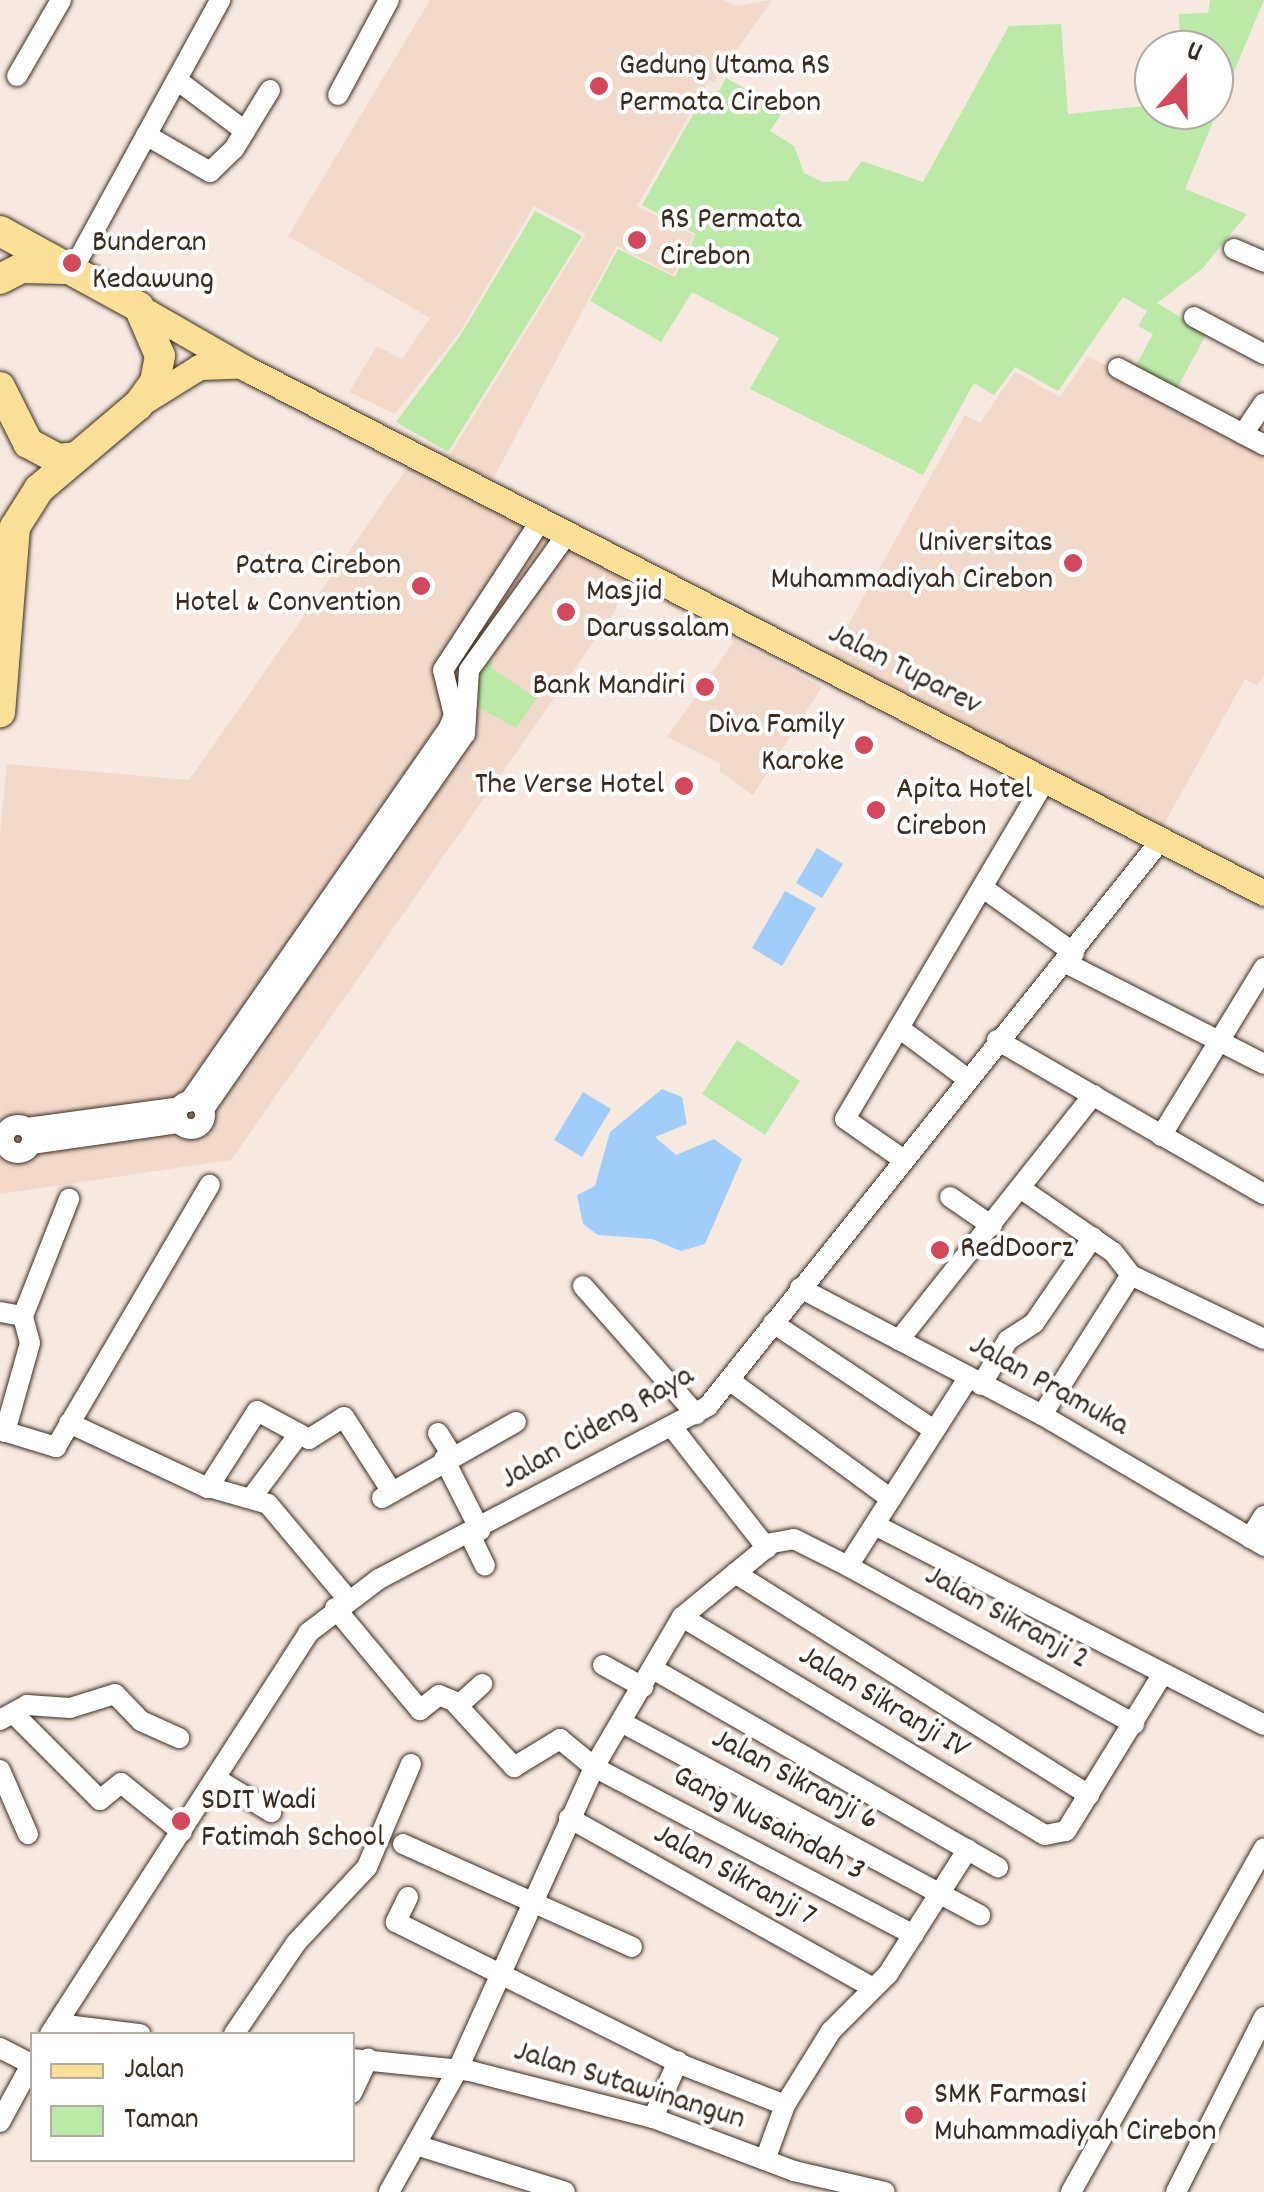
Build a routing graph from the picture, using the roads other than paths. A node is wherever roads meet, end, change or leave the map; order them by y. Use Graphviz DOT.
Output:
graph roads {
  1 [pos="61,0"];
  2 [pos="220,0"];
  3 [pos="390,0"];
  4 [pos="17,76"];
  5 [pos="176,80"];
  6 [pos="270,90"];
  7 [pos="338,96"];
  8 [pos="245,131"];
  9 [pos="146,135"];
  10 [pos="0,231"];
  11 [pos="1234,248"];
  12 [pos="1264,262"];
  13 [pos="73,269"];
  14 [pos="0,279"];
  15 [pos="139,307"];
  16 [pos="1194,317"];
  17 [pos="1264,354"];
  18 [pos="1118,368"];
  19 [pos="246,369"];
  20 [pos="0,388"];
  21 [pos="1264,403"];
  22 [pos="138,405"];
  23 [pos="1243,434"];
  24 [pos="1264,445"];
  25 [pos="76,457"];
  26 [pos="531,537"];
  27 [pos="555,549"];
  28 [pos="0,710"];
  29 [pos="1045,781"];
  30 [pos="386,833"];
  31 [pos="1162,840"];
  32 [pos="983,888"];
  33 [pos="1264,894"];
  34 [pos="1070,958"];
  35 [pos="1264,968"];
  36 [pos="899,1028"];
  37 [pos="997,1040"];
  38 [pos="1224,1043"];
  39 [pos="1264,1064"];
  40 [pos="965,1077"];
  41 [pos="1094,1095"];
  42 [pos="1161,1136"];
  43 [pos="3,1141"];
  44 [pos="901,1158"];
  45 [pos="210,1185"];
  46 [pos="1023,1190"];
  47 [pos="1264,1194"];
  48 [pos="950,1197"];
  49 [pos="69,1199"];
  50 [pos="992,1226"];
  51 [pos="1093,1237"];
  52 [pos="1131,1275"];
  53 [pos="583,1286"];
  54 [pos="800,1288"];
  55 [pos="0,1312"];
  56 [pos="23,1316"];
  57 [pos="773,1323"];
  58 [pos="900,1340"];
  59 [pos="1264,1340"];
  60 [pos="729,1380"];
  61 [pos="974,1381"];
  62 [pos="696,1414"];
  63 [pos="1042,1415"];
  64 [pos="516,1422"];
  65 [pos="69,1424"];
  66 [pos="672,1427"];
  67 [pos="934,1430"];
  68 [pos="2,1431"];
  69 [pos="438,1433"];
  70 [pos="299,1434"];
  71 [pos="448,1457"];
  72 [pos="212,1488"];
  73 [pos="252,1498"];
  74 [pos="891,1499"];
  75 [pos="1264,1516"];
  76 [pos="874,1525"];
  77 [pos="475,1532"];
  78 [pos="1257,1542"];
  79 [pos="766,1548"];
  80 [pos="484,1566"];
  81 [pos="848,1566"];
  82 [pos="735,1572"];
  83 [pos="341,1603"];
  84 [pos="682,1618"];
  85 [pos="604,1665"];
  86 [pos="1162,1675"];
  87 [pos="648,1678"];
  88 [pos="482,1684"];
  89 [pos="456,1704"];
  90 [pos="7,1716"];
  91 [pos="621,1722"];
  92 [pos="1134,1724"];
  93 [pos="1264,1726"];
  94 [pos="178,1738"];
  95 [pos="411,1764"];
  96 [pos="594,1767"];
  97 [pos="0,1770"];
  98 [pos="216,1778"];
  99 [pos="1089,1795"];
  100 [pos="271,1812"];
  101 [pos="569,1818"];
  102 [pos="182,1832"];
  103 [pos="28,1834"];
  104 [pos="403,1844"];
  105 [pos="1264,1848"];
  106 [pos="968,1849"];
  107 [pos="998,1867"];
  108 [pos="940,1892"];
  109 [pos="408,1897"];
  110 [pos="530,1902"];
  111 [pos="980,1915"];
  112 [pos="914,1936"];
  113 [pos="632,1947"];
  114 [pos="499,1972"];
  115 [pos="871,1987"];
  116 [pos="1264,2016"];
  117 [pos="54,2029"];
  118 [pos="106,2032"];
  119 [pos="235,2032"];
  120 [pos="0,2048"];
  121 [pos="360,2059"];
  122 [pos="678,2062"];
  123 [pos="30,2063"];
  124 [pos="30,2068"];
  125 [pos="457,2071"];
  126 [pos="786,2105"];
  127 [pos="653,2118"];
  128 [pos="0,2122"];
  129 [pos="416,2145"];
  130 [pos="765,2160"];
  131 [pos="390,2192"];
  132 [pos="566,2192"];
  133 [pos="885,2192"];
  134 [pos="1072,2192"];
  135 [pos="1176,2192"];
  1 -- 4 [label="street"];
  2 -- 5 [label="street"];
  3 -- 7 [label="street"];
  5 -- 8 [label="street"];
  5 -- 9 [label="street"];
  6 -- 8 [label="street"];
  8 -- 9 [label="street"];
  9 -- 13 [label="street"];
  10 -- 13 [label="highway"];
  11 -- 12 [label="street"];
  13 -- 14 [label="highway"];
  13 -- 15 [label="highway"];
  15 -- 19 [label="main road, Jalan Tuparev"];
  15 -- 22 [label="highway"];
  16 -- 17 [label="street"];
  18 -- 23 [label="street"];
  19 -- 22 [label="main road"];
  19 -- 26 [label="main road, Jalan Tuparev"];
  20 -- 25 [label="highway"];
  21 -- 23 [label="street"];
  22 -- 25 [label="highway"];
  23 -- 24 [label="street"];
  25 -- 28 [label="highway"];
  26 -- 27 [label="main road, Jalan Tuparev"];
  26 -- 30 [label="street"];
  27 -- 29 [label="main road, Jalan Tuparev"];
  27 -- 30 [label="street"];
  29 -- 31 [label="main road, Jalan Tuparev"];
  29 -- 32 [label="street"];
  30 -- 43 [label="street"];
  31 -- 33 [label="main road, Jalan Tuparev"];
  31 -- 34 [label="street, Jalan Cideng Raya"];
  32 -- 34 [label="street"];
  32 -- 36 [label="street"];
  34 -- 37 [label="street, Jalan Cideng Raya"];
  34 -- 38 [label="street"];
  35 -- 38 [label="street"];
  36 -- 40 [label="street"];
  36 -- 44 [label="street"];
  37 -- 40 [label="street, Jalan Cideng Raya"];
  37 -- 41 [label="street"];
  38 -- 39 [label="street"];
  38 -- 42 [label="street"];
  40 -- 44 [label="street, Jalan Cideng Raya"];
  41 -- 42 [label="street"];
  41 -- 46 [label="street"];
  42 -- 47 [label="street"];
  44 -- 54 [label="street, Jalan Cideng Raya"];
  45 -- 65 [label="street"];
  46 -- 50 [label="street"];
  46 -- 51 [label="street"];
  48 -- 50 [label="street"];
  49 -- 56 [label="street"];
  50 -- 58 [label="street"];
  51 -- 52 [label="street"];
  51 -- 61 [label="street"];
  52 -- 59 [label="street"];
  52 -- 63 [label="street"];
  53 -- 62 [label="street"];
  54 -- 57 [label="street, Jalan Cideng Raya"];
  54 -- 58 [label="street, Jalan Pramuka"];
  55 -- 56 [label="street"];
  56 -- 68 [label="street"];
  57 -- 60 [label="street, Jalan Cideng Raya"];
  57 -- 67 [label="street"];
  58 -- 61 [label="street, Jalan Pramuka"];
  60 -- 62 [label="street, Jalan Cideng Raya"];
  60 -- 74 [label="street"];
  61 -- 63 [label="street, Jalan Pramuka"];
  61 -- 67 [label="street"];
  62 -- 66 [label="street, Jalan Cideng Raya"];
  63 -- 78 [label="street, Jalan Pramuka"];
  64 -- 71 [label="street"];
  65 -- 68 [label="street"];
  65 -- 72 [label="street"];
  66 -- 77 [label="street, Jalan Cideng Raya"];
  66 -- 79 [label="street"];
  67 -- 74 [label="street"];
  69 -- 71 [label="street"];
  70 -- 71 [label="street"];
  70 -- 72 [label="street"];
  70 -- 73 [label="street"];
  71 -- 77 [label="street"];
  72 -- 73 [label="street"];
  73 -- 83 [label="street"];
  74 -- 76 [label="street"];
  75 -- 78 [label="street"];
  76 -- 81 [label="street"];
  76 -- 86 [label="street"];
  77 -- 80 [label="street"];
  77 -- 83 [label="street, Jalan Cideng Raya"];
  79 -- 81 [label="street, Jalan Sikranji 2"];
  79 -- 82 [label="street"];
  81 -- 92 [label="street, Jalan Sikranji 2"];
  82 -- 84 [label="street"];
  82 -- 99 [label="street"];
  83 -- 89 [label="street"];
  83 -- 98 [label="street, Jalan Cideng Raya"];
  84 -- 87 [label="street"];
  84 -- 99 [label="street, Jalan Sikranji IV"];
  85 -- 87 [label="street"];
  86 -- 92 [label="street"];
  86 -- 93 [label="street"];
  87 -- 91 [label="street"];
  87 -- 106 [label="street"];
  88 -- 89 [label="street"];
  89 -- 96 [label="street, Gang Nusaindah 3"];
  90 -- 94 [label="street"];
  90 -- 102 [label="street"];
  91 -- 96 [label="street"];
  91 -- 108 [label="street, Jalan Sikranji 6"];
  92 -- 99 [label="street"];
  95 -- 119 [label="street"];
  96 -- 101 [label="street"];
  96 -- 112 [label="street, Gang Nusaindah 3"];
  97 -- 103 [label="street"];
  98 -- 100 [label="street"];
  98 -- 102 [label="street, Jalan Cideng Raya"];
  101 -- 110 [label="street"];
  101 -- 115 [label="street, Jalan Sikranji 7"];
  102 -- 117 [label="street, Jalan Cideng Raya"];
  104 -- 110 [label="street"];
  105 -- 134 [label="street"];
  106 -- 107 [label="street"];
  106 -- 108 [label="street"];
  108 -- 111 [label="street, Jalan Sikranji 6"];
  108 -- 112 [label="street"];
  109 -- 114 [label="street"];
  110 -- 113 [label="street"];
  110 -- 114 [label="street"];
  112 -- 115 [label="street"];
  114 -- 122 [label="street"];
  114 -- 125 [label="street"];
  115 -- 126 [label="street"];
  116 -- 135 [label="street"];
  117 -- 118 [label="street"];
  120 -- 123 [label="street"];
  121 -- 125 [label="street, Jalan Sutawinangun"];
  122 -- 126 [label="street"];
  122 -- 127 [label="street"];
  124 -- 128 [label="street"];
  125 -- 127 [label="street, Jalan Sutawinangun"];
  125 -- 129 [label="street"];
  126 -- 130 [label="street"];
  127 -- 130 [label="street, Jalan Sutawinangun"];
  129 -- 131 [label="street"];
  129 -- 132 [label="street"];
  130 -- 133 [label="street, Jalan Sutawinangun"];
}
